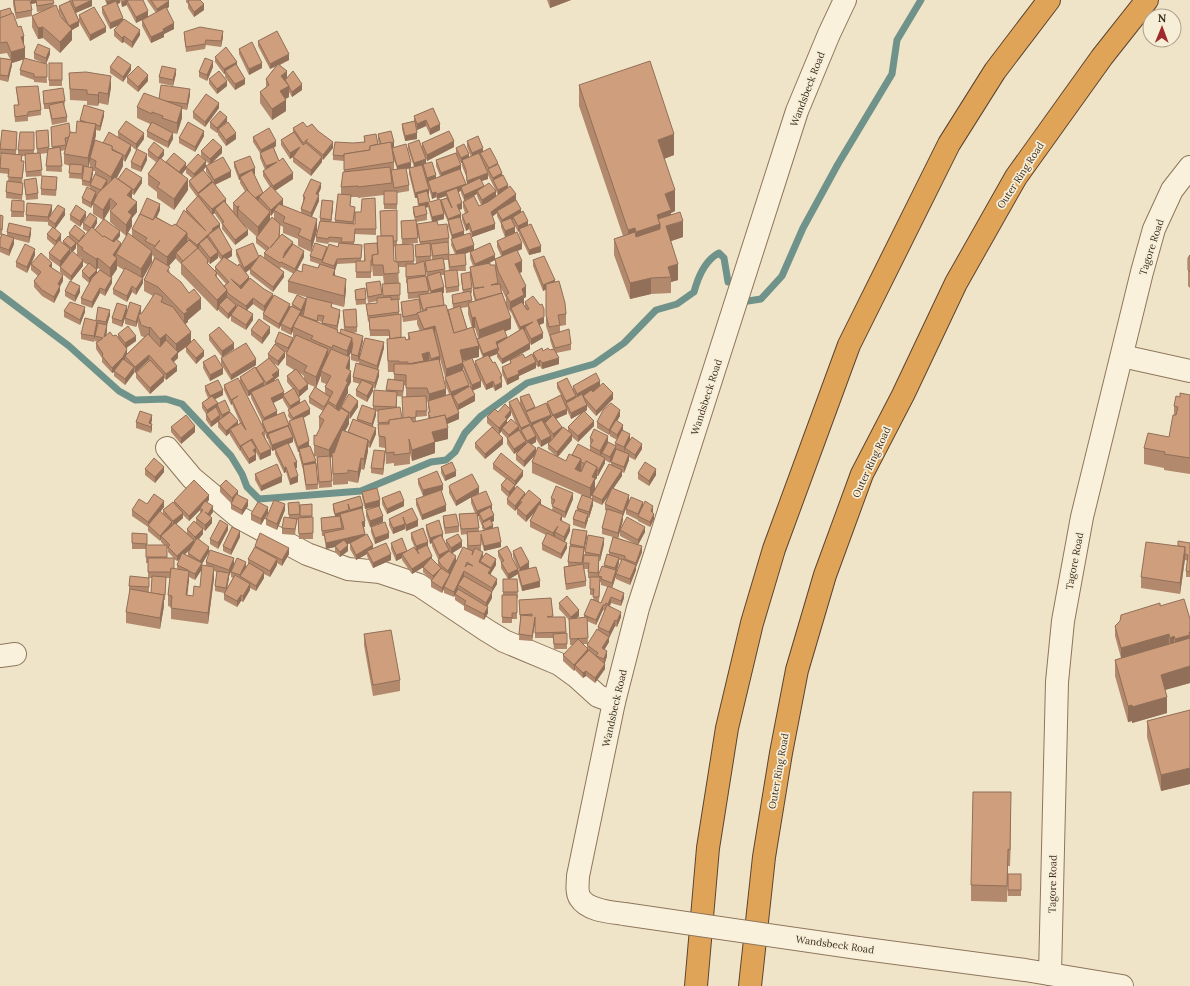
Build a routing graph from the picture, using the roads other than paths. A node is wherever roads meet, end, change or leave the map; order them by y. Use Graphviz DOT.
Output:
graph roads {
  1 [pos="845,0"];
  2 [pos="1049,0"];
  3 [pos="1147,0"];
  4 [pos="1190,167"];
  5 [pos="1122,356"];
  6 [pos="1190,371"];
  7 [pos="167,448"];
  8 [pos="606,699"];
  9 [pos="1050,974"];
  10 [pos="1025,978"];
  11 [pos="696,986"];
  12 [pos="750,986"];
  13 [pos="1122,986"];
  1 -- 8 [label="street, Wandsbeck Road"];
  2 -- 11 [label="highway"];
  3 -- 12 [label="highway, Outer Ring Road"];
  4 -- 5 [label="street, Tagore Road"];
  5 -- 6 [label="street"];
  5 -- 9 [label="street, Tagore Road"];
  7 -- 8 [label="street"];
  8 -- 10 [label="street, Wandsbeck Road, bridge"];
  9 -- 10 [label="street, Wandsbeck Road"];
  9 -- 13 [label="street, Wandsbeck Road"];
}
